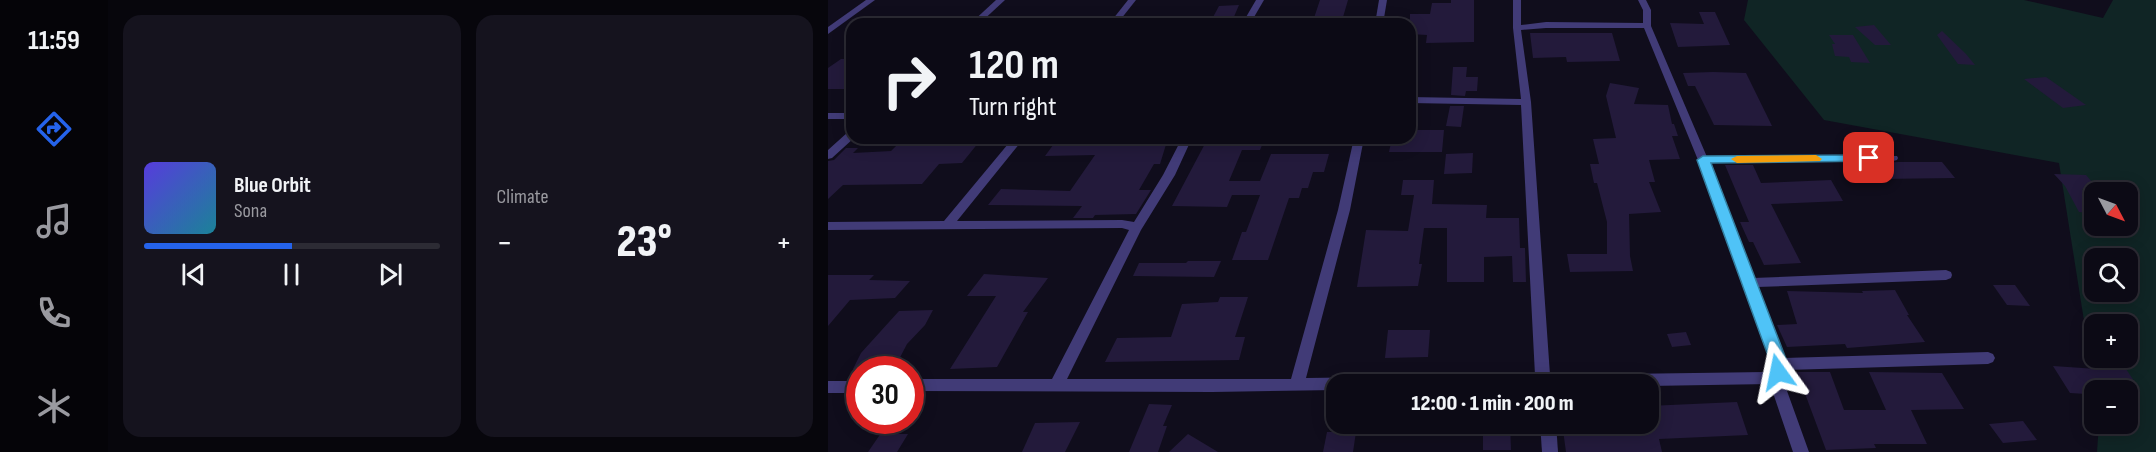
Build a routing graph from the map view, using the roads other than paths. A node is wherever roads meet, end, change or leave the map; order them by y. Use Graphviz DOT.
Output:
graph roads {
  1 [pos="871,0"];
  2 [pos="1001,0"];
  3 [pos="1132,0"];
  4 [pos="1260,0"];
  5 [pos="1383,0"];
  6 [pos="1517,0"];
  7 [pos="1642,0"];
  8 [pos="846,18"];
  9 [pos="846,18"];
  10 [pos="981,18"];
  11 [pos="1118,18"];
  12 [pos="1250,18"];
  13 [pos="1380,18"];
  14 [pos="1647,26"];
  15 [pos="1517,28"];
  16 [pos="828,31"];
  17 [pos="1416,100"];
  18 [pos="1526,102"];
  19 [pos="828,116"];
  20 [pos="846,116"];
  21 [pos="846,140"];
  22 [pos="1014,144"];
  23 [pos="1184,144"];
  24 [pos="1358,144"];
  25 [pos="828,156"];
  26 [pos="1893,158"];
  27 [pos="1703,160"];
  28 [pos="947,225"];
  29 [pos="828,226"];
  30 [pos="1135,230"];
  31 [pos="1946,275"];
  32 [pos="1749,283"];
  33 [pos="1988,358"];
  34 [pos="1777,369"];
  35 [pos="1543,374"];
  36 [pos="1659,380"];
  37 [pos="1298,384"];
  38 [pos="1326,384"];
  39 [pos="924,385"];
  40 [pos="1056,386"];
  41 [pos="828,387"];
  42 [pos="846,387"];
  43 [pos="1549,434"];
  44 [pos="1550,452"];
  45 [pos="1801,452"];
  1 -- 9 [label="street"];
  2 -- 10 [label="street"];
  3 -- 11 [label="street"];
  4 -- 12 [label="street"];
  5 -- 13 [label="street"];
  6 -- 15 [label="street"];
  7 -- 14 [label="street"];
  8 -- 16 [label="street"];
  14 -- 15 [label="street"];
  14 -- 27 [label="street"];
  15 -- 18 [label="street"];
  17 -- 18 [label="street"];
  18 -- 35 [label="street"];
  19 -- 20 [label="street"];
  21 -- 25 [label="street"];
  22 -- 28 [label="street"];
  23 -- 30 [label="street"];
  24 -- 37 [label="street"];
  26 -- 27 [label="street"];
  27 -- 32 [label="street"];
  28 -- 29 [label="street"];
  28 -- 30 [label="street"];
  30 -- 40 [label="street"];
  31 -- 32 [label="street"];
  32 -- 34 [label="street"];
  33 -- 34 [label="street"];
  34 -- 36 [label="street"];
  34 -- 45 [label="street"];
  37 -- 38 [label="street"];
  37 -- 40 [label="street"];
  39 -- 40 [label="street"];
  41 -- 42 [label="street"];
  43 -- 44 [label="street"];
}
